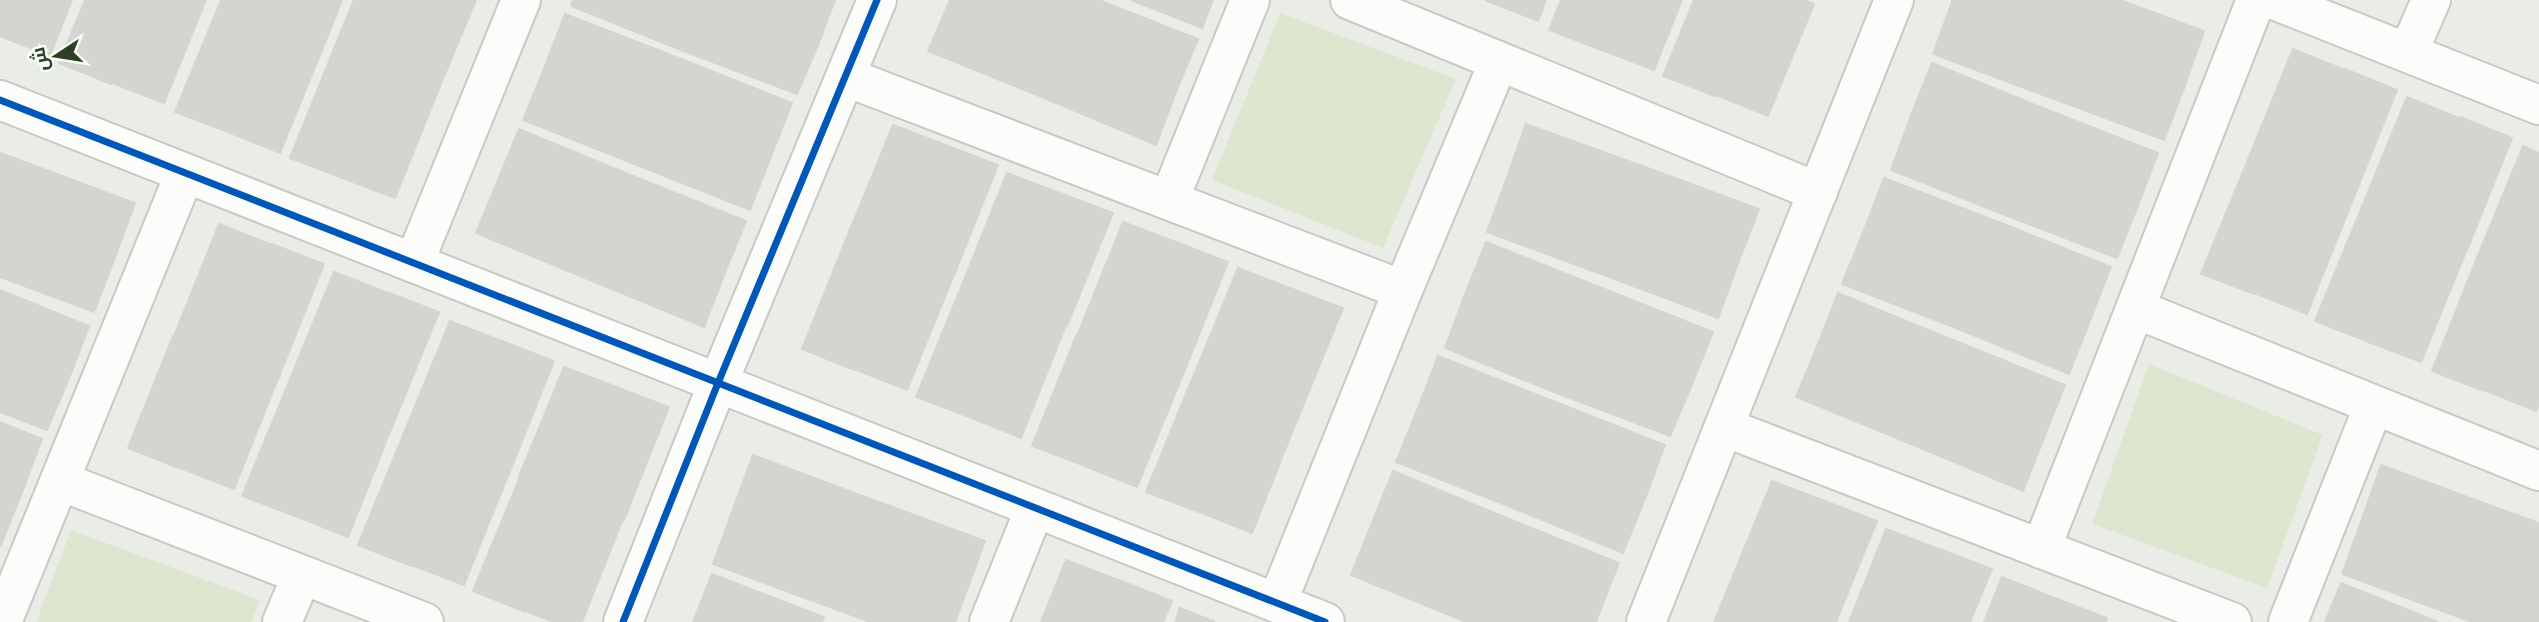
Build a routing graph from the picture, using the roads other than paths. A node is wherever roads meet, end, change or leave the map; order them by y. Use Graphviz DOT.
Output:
graph roads {
  1 [pos="521,0"];
  2 [pos="877,0"];
  3 [pos="1250,0"];
  4 [pos="1350,0"];
  5 [pos="1894,0"];
  6 [pos="2256,0"];
  7 [pos="2274,0"];
  8 [pos="2431,0"];
  9 [pos="2408,53"];
  10 [pos="1499,61"];
  11 [pos="846,77"];
  12 [pos="0,100"];
  13 [pos="2539,105"];
  14 [pos="185,173"];
  15 [pos="1818,192"];
  16 [pos="1169,200"];
  17 [pos="414,263"];
  18 [pos="1403,290"];
  19 [pos="2136,309"];
  20 [pos="718,383"];
  21 [pos="2374,405"];
  22 [pos="1724,427"];
  23 [pos="2539,471"];
  24 [pos="60,481"];
  25 [pos="1035,508"];
  26 [pos="2041,549"];
  27 [pos="302,575"];
  28 [pos="1277,603"];
  29 [pos="2,622"];
  30 [pos="282,622"];
  31 [pos="424,622"];
  32 [pos="623,622"];
  33 [pos="989,622"];
  34 [pos="1325,622"];
  35 [pos="1646,622"];
  36 [pos="2232,622"];
  37 [pos="2288,622"];
  1 -- 17 [label="street"];
  2 -- 11 [label="street"];
  3 -- 16 [label="street"];
  4 -- 10 [label="street"];
  5 -- 15 [label="street"];
  6 -- 19 [label="street"];
  7 -- 9 [label="street"];
  8 -- 9 [label="street"];
  9 -- 13 [label="street"];
  10 -- 15 [label="street"];
  10 -- 18 [label="street"];
  11 -- 16 [label="street"];
  11 -- 20 [label="street"];
  12 -- 14 [label="street"];
  14 -- 17 [label="street"];
  14 -- 24 [label="street"];
  15 -- 22 [label="street"];
  16 -- 18 [label="street"];
  17 -- 20 [label="street"];
  18 -- 28 [label="street"];
  19 -- 21 [label="street"];
  19 -- 26 [label="street"];
  20 -- 25 [label="street"];
  20 -- 32 [label="street"];
  21 -- 23 [label="street"];
  21 -- 37 [label="street"];
  22 -- 26 [label="street"];
  22 -- 35 [label="street"];
  24 -- 27 [label="street"];
  24 -- 29 [label="street"];
  25 -- 28 [label="street"];
  25 -- 33 [label="street"];
  26 -- 36 [label="street"];
  27 -- 30 [label="street"];
  27 -- 31 [label="street"];
  28 -- 34 [label="street"];
}
